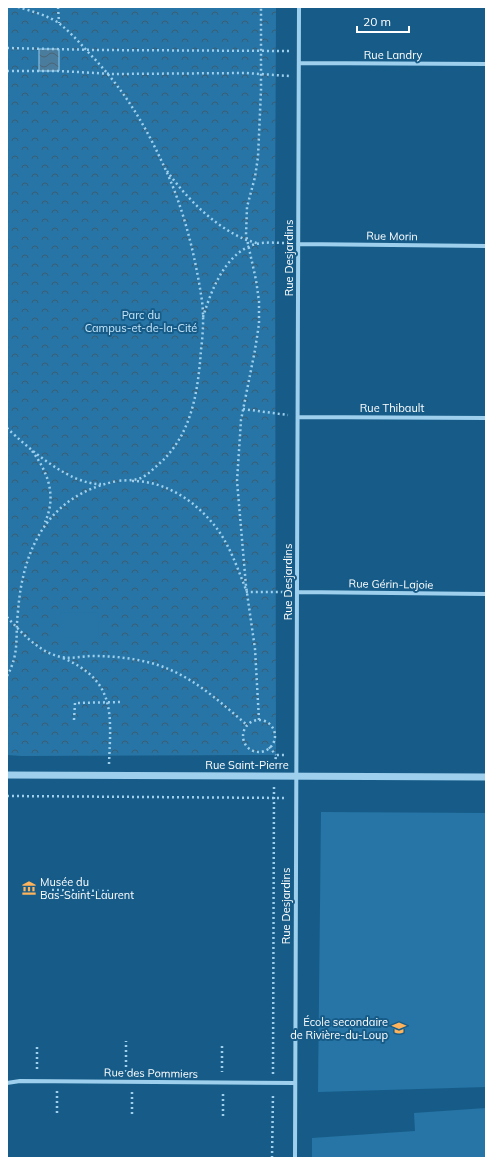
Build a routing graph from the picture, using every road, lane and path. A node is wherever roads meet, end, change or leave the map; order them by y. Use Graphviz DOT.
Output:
graph roads {
  1 [pos="18,7"];
  2 [pos="58,7"];
  3 [pos="261,7"];
  4 [pos="299,7"];
  5 [pos="59,23"];
  6 [pos="7,48"];
  7 [pos="87,50"];
  8 [pos="299,51"];
  9 [pos="261,52"];
  10 [pos="299,63"];
  11 [pos="486,64"];
  12 [pos="7,71"];
  13 [pos="108,74"];
  14 [pos="261,75"];
  15 [pos="300,76"];
  16 [pos="164,166"];
  17 [pos="247,240"];
  18 [pos="259,244"];
  19 [pos="298,244"];
  20 [pos="486,246"];
  21 [pos="248,247"];
  22 [pos="202,319"];
  23 [pos="242,409"];
  24 [pos="298,416"];
  25 [pos="486,418"];
  26 [pos="7,428"];
  27 [pos="28,447"];
  28 [pos="117,481"];
  29 [pos="108,483"];
  30 [pos="43,528"];
  31 [pos="247,592"];
  32 [pos="297,592"];
  33 [pos="486,594"];
  34 [pos="7,617"];
  35 [pos="17,628"];
  36 [pos="59,656"];
  37 [pos="7,676"];
  38 [pos="107,702"];
  39 [pos="122,702"];
  40 [pos="74,720"];
  41 [pos="259,720"];
  42 [pos="248,725"];
  43 [pos="269,747"];
  44 [pos="276,755"];
  45 [pos="296,756"];
  46 [pos="7,775"];
  47 [pos="109,776"];
  48 [pos="274,776"];
  49 [pos="296,776"];
  50 [pos="486,777"];
  51 [pos="7,796"];
  52 [pos="274,798"];
  53 [pos="296,798"];
  54 [pos="52,890"];
  55 [pos="109,891"];
  56 [pos="126,1041"];
  57 [pos="222,1046"];
  58 [pos="37,1047"];
  59 [pos="37,1081"];
  60 [pos="57,1081"];
  61 [pos="126,1082"];
  62 [pos="132,1082"];
  63 [pos="7,1083"];
  64 [pos="223,1083"];
  65 [pos="273,1083"];
  66 [pos="295,1083"];
  67 [pos="57,1116"];
  68 [pos="132,1116"];
  69 [pos="223,1116"];
  70 [pos="272,1158"];
  71 [pos="295,1158"];
  1 -- 5 [label="path"];
  2 -- 5 [label="path"];
  3 -- 9 [label="path"];
  4 -- 8 [label="street, Rue Desjardins"];
  5 -- 7 [label="path"];
  6 -- 7 [label="path"];
  7 -- 9 [label="path"];
  7 -- 13 [label="path"];
  8 -- 9 [label="path"];
  8 -- 10 [label="street, Rue Desjardins"];
  9 -- 14 [label="path"];
  10 -- 11 [label="street, Rue Landry"];
  10 -- 15 [label="street, Rue Desjardins"];
  12 -- 13 [label="path"];
  13 -- 14 [label="path"];
  13 -- 16 [label="path"];
  14 -- 15 [label="path"];
  14 -- 17 [label="path"];
  15 -- 19 [label="street, Rue Desjardins"];
  16 -- 17 [label="path"];
  16 -- 22 [label="path"];
  17 -- 18 [label="path"];
  17 -- 21 [label="path"];
  18 -- 19 [label="path"];
  18 -- 21 [label="path"];
  19 -- 20 [label="street, Rue Morin"];
  19 -- 24 [label="street, Rue Desjardins"];
  21 -- 22 [label="path"];
  21 -- 23 [label="path"];
  22 -- 28 [label="path"];
  23 -- 24 [label="path"];
  23 -- 31 [label="path"];
  24 -- 25 [label="street, Rue Thibault"];
  24 -- 32 [label="street, Rue Desjardins"];
  26 -- 27 [label="path"];
  27 -- 29 [label="path"];
  27 -- 30 [label="path"];
  28 -- 29 [label="path"];
  28 -- 31 [label="path"];
  29 -- 30 [label="path"];
  30 -- 35 [label="path"];
  31 -- 32 [label="path"];
  31 -- 41 [label="path"];
  32 -- 33 [label="street, Rue Gérin-Lajoie"];
  32 -- 45 [label="street, Rue Desjardins"];
  34 -- 35 [label="path"];
  35 -- 36 [label="path"];
  35 -- 37 [label="path"];
  36 -- 38 [label="path"];
  36 -- 42 [label="path"];
  38 -- 39 [label="path"];
  38 -- 40 [label="path"];
  38 -- 47 [label="path"];
  41 -- 42 [label="path"];
  41 -- 43 [label="path"];
  42 -- 43 [label="path"];
  43 -- 44 [label="path"];
  44 -- 45 [label="path"];
  44 -- 48 [label="path"];
  45 -- 49 [label="street, Rue Desjardins"];
  46 -- 47 [label="street, Rue Saint-Pierre"];
  47 -- 48 [label="street, Rue Saint-Pierre"];
  48 -- 49 [label="street, Rue Saint-Pierre"];
  48 -- 52 [label="path"];
  49 -- 50 [label="street, Rue Saint-Pierre"];
  49 -- 53 [label="street, Rue Desjardins"];
  51 -- 52 [label="path"];
  52 -- 53 [label="path"];
  52 -- 65 [label="path"];
  53 -- 66 [label="street, Rue Desjardins"];
  54 -- 55 [label="path"];
  56 -- 61 [label="path"];
  57 -- 64 [label="path"];
  58 -- 59 [label="path"];
  59 -- 60 [label="street, Rue des Pommiers"];
  59 -- 63 [label="street, Rue des Pommiers"];
  60 -- 61 [label="street, Rue des Pommiers"];
  60 -- 67 [label="path"];
  61 -- 62 [label="street, Rue des Pommiers"];
  62 -- 64 [label="street, Rue des Pommiers"];
  62 -- 68 [label="path"];
  64 -- 65 [label="street, Rue des Pommiers"];
  64 -- 69 [label="path"];
  65 -- 66 [label="street, Rue des Pommiers"];
  65 -- 70 [label="path"];
  66 -- 71 [label="street, Rue Desjardins"];
}
